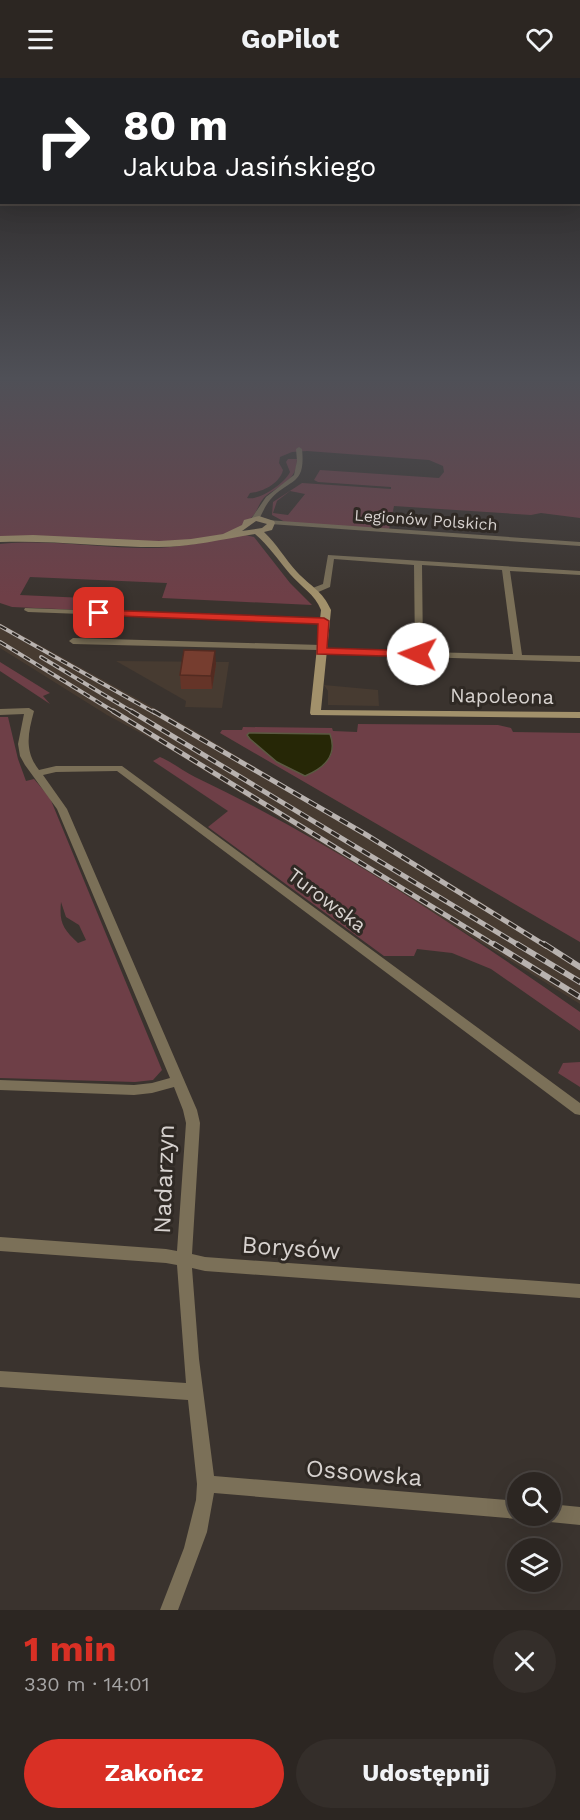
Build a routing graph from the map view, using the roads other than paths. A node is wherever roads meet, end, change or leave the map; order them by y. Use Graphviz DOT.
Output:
graph roads {
  1 [pos="299,452"];
  2 [pos="264,503"];
  3 [pos="255,519"];
  4 [pos="267,523"];
  5 [pos="252,529"];
  6 [pos="0,539"];
  7 [pos="271,543"];
  8 [pos="580,544"];
  9 [pos="418,562"];
  10 [pos="506,568"];
  11 [pos="580,573"];
  12 [pos="313,591"];
  13 [pos="28,610"];
  14 [pos="324,621"];
  15 [pos="73,641"];
  16 [pos="321,650"];
  17 [pos="418,654"];
  18 [pos="518,657"];
  19 [pos="580,659"];
  20 [pos="0,712"];
  21 [pos="580,715"];
  22 [pos="37,774"];
  23 [pos="178,1081"];
  24 [pos="0,1085"];
  25 [pos="580,1110"];
  26 [pos="0,1244"];
  27 [pos="184,1260"];
  28 [pos="580,1291"];
  29 [pos="0,1379"];
  30 [pos="195,1392"];
  31 [pos="206,1484"];
  32 [pos="507,1509"];
  33 [pos="561,1514"];
  34 [pos="580,1516"];
  35 [pos="169,1610"];
  1 -- 2 [label="street"];
  2 -- 3 [label="street"];
  2 -- 4 [label="street"];
  3 -- 4 [label="street"];
  3 -- 5 [label="street"];
  4 -- 5 [label="street"];
  4 -- 7 [label="street"];
  4 -- 8 [label="street, Legionów Polskich"];
  5 -- 6 [label="street"];
  5 -- 7 [label="street"];
  7 -- 12 [label="street"];
  9 -- 10 [label="street"];
  9 -- 12 [label="street"];
  9 -- 17 [label="street"];
  10 -- 11 [label="street"];
  10 -- 18 [label="street"];
  12 -- 14 [label="street"];
  13 -- 14 [label="street"];
  14 -- 16 [label="street"];
  15 -- 16 [label="street"];
  16 -- 17 [label="street"];
  16 -- 21 [label="street, Napoleona"];
  17 -- 18 [label="street"];
  18 -- 19 [label="street"];
  20 -- 22 [label="street, Nadarzyn"];
  22 -- 23 [label="street, Nadarzyn"];
  22 -- 25 [label="street, Turowska"];
  23 -- 24 [label="street"];
  23 -- 27 [label="street, Nadarzyn"];
  26 -- 27 [label="street, Borysów"];
  27 -- 28 [label="street, Borysów"];
  27 -- 30 [label="street, Nadarzyn"];
  29 -- 30 [label="street"];
  30 -- 31 [label="street, Nadarzyn"];
  31 -- 32 [label="street, Ossowska"];
  31 -- 35 [label="street, Nadarzyn"];
  33 -- 34 [label="street"];
}
